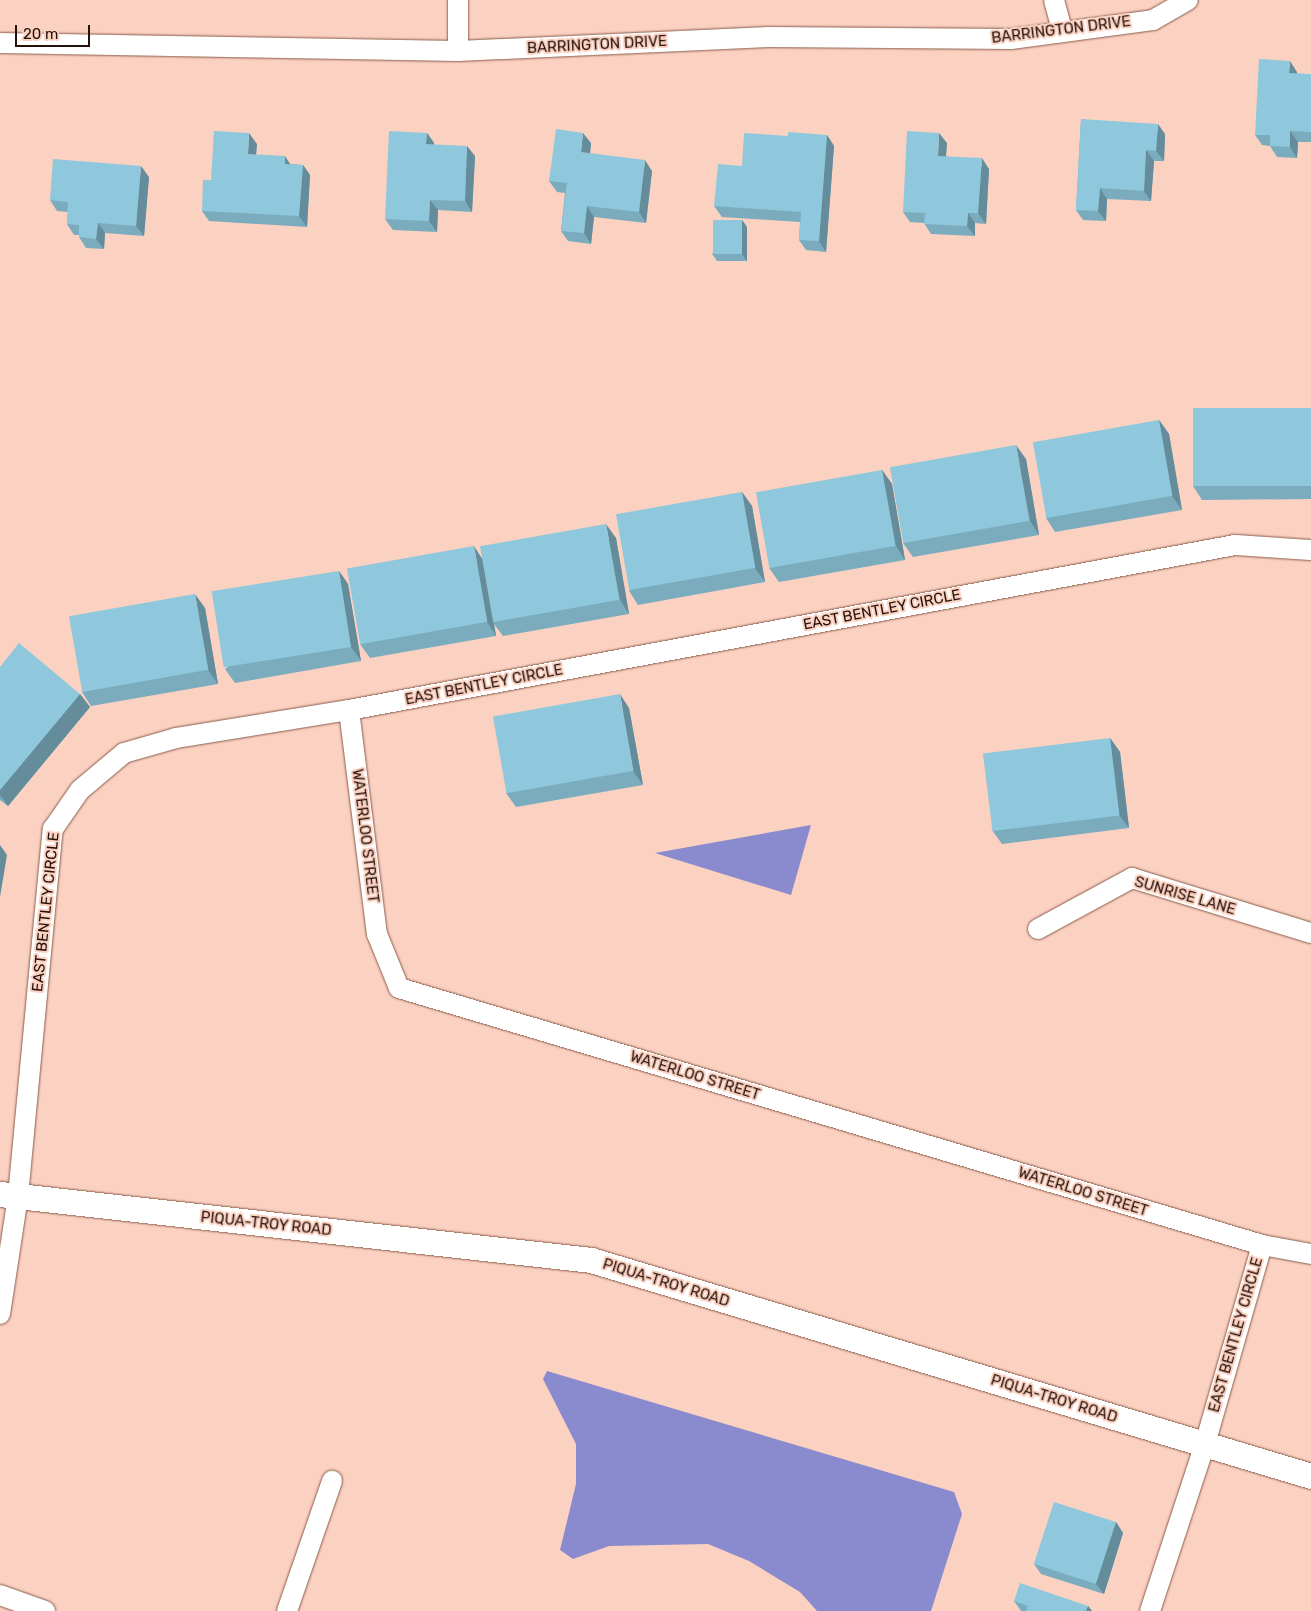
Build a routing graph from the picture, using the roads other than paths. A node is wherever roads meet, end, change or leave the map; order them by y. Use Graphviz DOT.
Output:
graph roads {
  1 [pos="458,0"];
  2 [pos="1054,0"];
  3 [pos="1188,0"];
  4 [pos="1062,30"];
  5 [pos="0,43"];
  6 [pos="458,51"];
  7 [pos="1311,550"];
  8 [pos="349,710"];
  9 [pos="1038,929"];
  10 [pos="1311,933"];
  11 [pos="9,1195"];
  12 [pos="1262,1245"];
  13 [pos="1311,1254"];
  14 [pos="0,1314"];
  15 [pos="1205,1444"];
  16 [pos="1311,1476"];
  17 [pos="332,1481"];
  18 [pos="0,1596"];
  19 [pos="45,1611"];
  20 [pos="287,1611"];
  21 [pos="1150,1611"];
  1 -- 6 [label="street"];
  2 -- 4 [label="street"];
  3 -- 4 [label="street, BARRINGTON DRIVE"];
  4 -- 6 [label="street, BARRINGTON DRIVE"];
  5 -- 6 [label="street, BARRINGTON DRIVE"];
  7 -- 8 [label="street, EAST BENTLEY CIRCLE"];
  8 -- 11 [label="street, EAST BENTLEY CIRCLE"];
  8 -- 12 [label="street, WATERLOO STREET"];
  9 -- 10 [label="street, SUNRISE LANE"];
  11 -- 14 [label="street, EAST BENTLEY CIRCLE"];
  11 -- 15 [label="street, PIQUA-TROY ROAD"];
  12 -- 13 [label="street, EAST BENTLEY CIRCLE"];
  12 -- 15 [label="street, EAST BENTLEY CIRCLE"];
  15 -- 16 [label="street, PIQUA-TROY ROAD"];
  15 -- 21 [label="street, EAST BENTLEY CIRCLE"];
  17 -- 20 [label="street"];
  18 -- 19 [label="street"];
}
